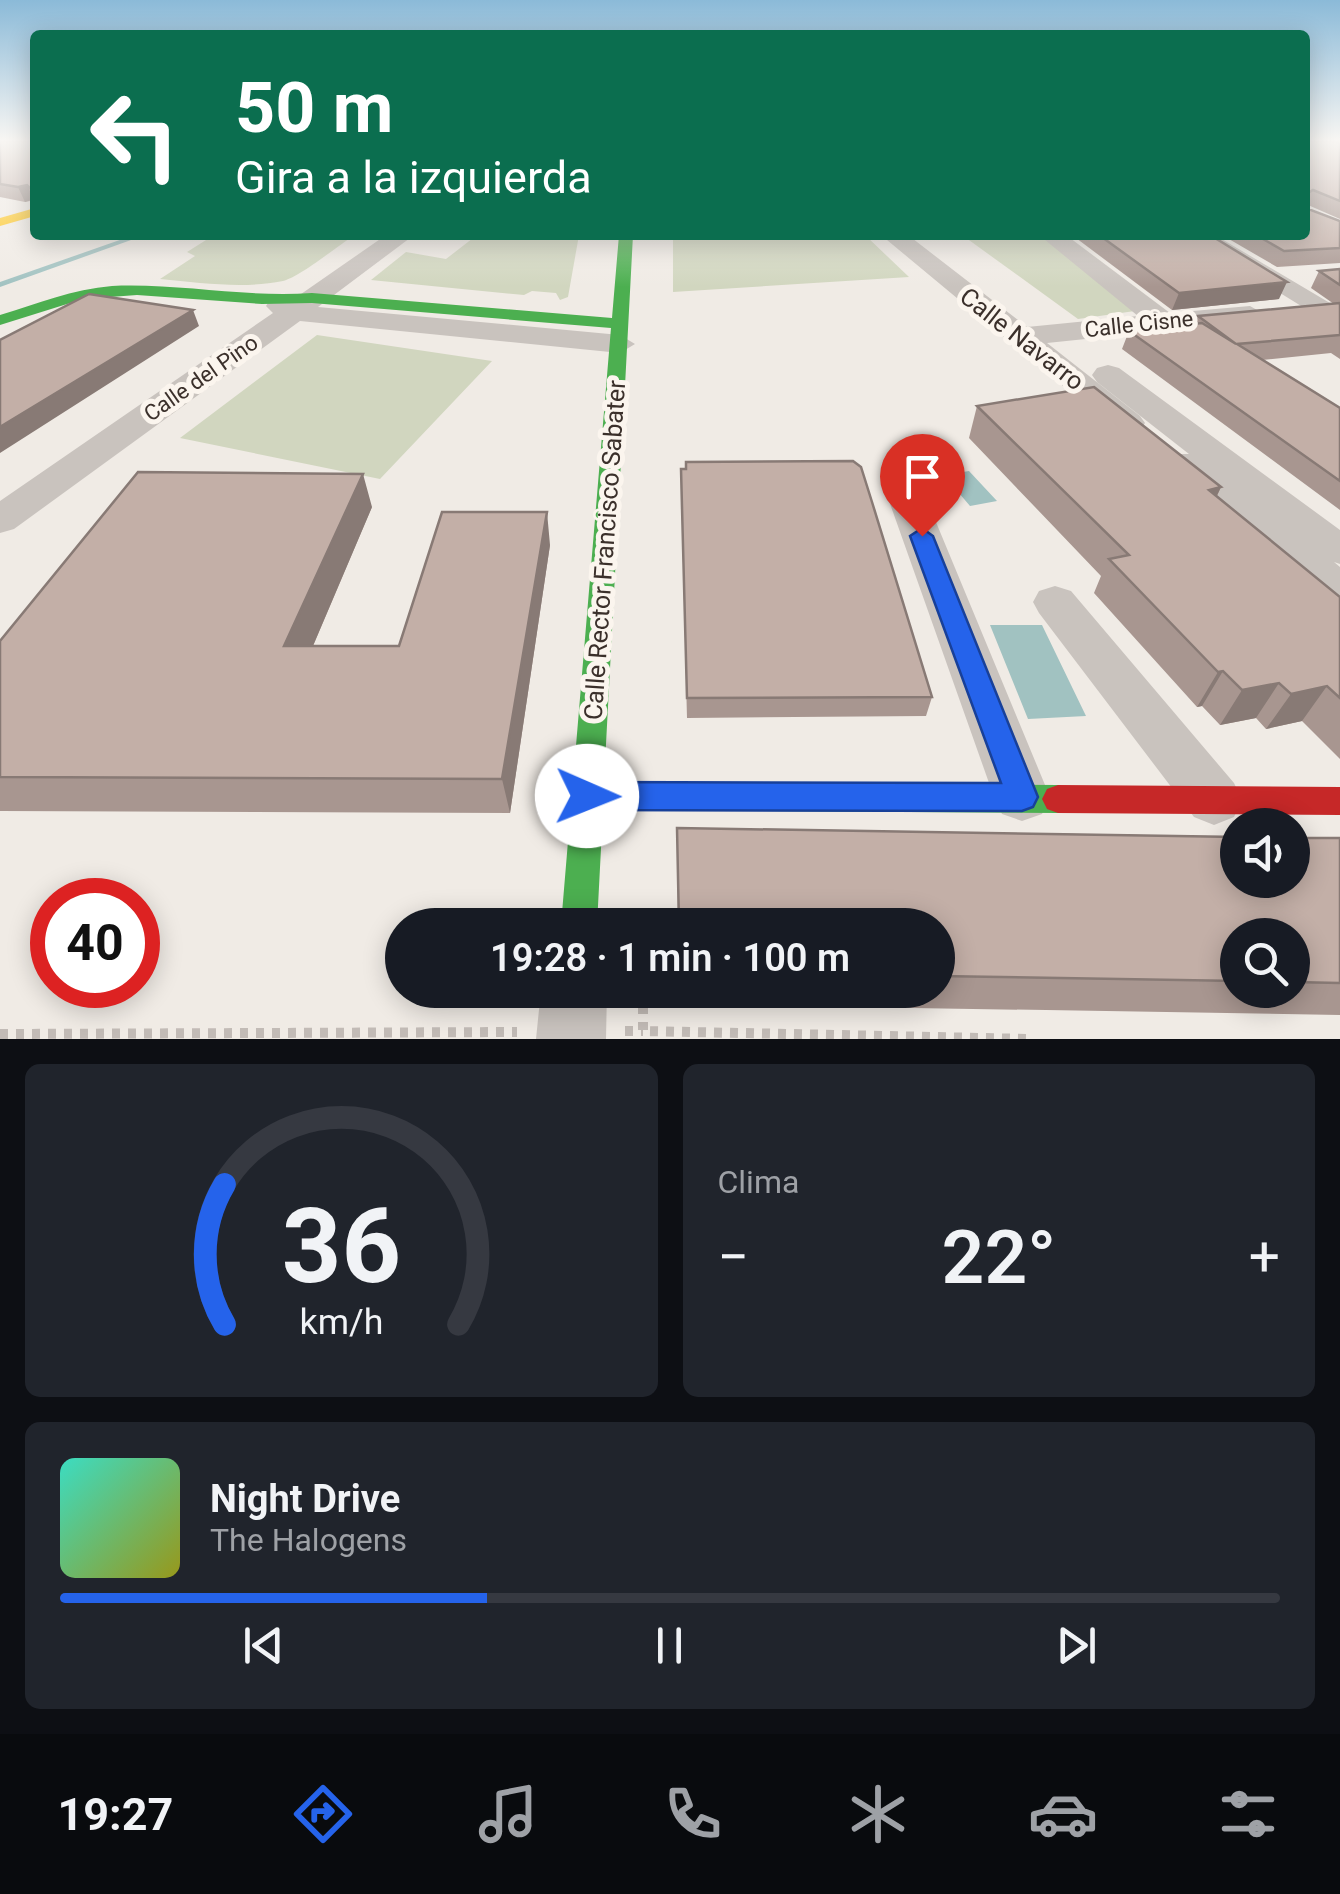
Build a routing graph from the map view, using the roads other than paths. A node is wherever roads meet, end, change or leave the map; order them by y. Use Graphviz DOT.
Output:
graph roads {
  1 [pos="30,213"];
  2 [pos="0,222"];
  3 [pos="373,240"];
  4 [pos="394,240"];
  5 [pos="626,240"];
  6 [pos="900,240"];
  7 [pos="931,240"];
  8 [pos="1057,240"];
  9 [pos="1206,240"];
  10 [pos="1322,275"];
  11 [pos="1271,279"];
  12 [pos="294,305"];
  13 [pos="1329,314"];
  14 [pos="0,320"];
  15 [pos="1162,321"];
  16 [pos="620,334"];
  17 [pos="1054,334"];
  18 [pos="1019,337"];
  19 [pos="0,490"];
  20 [pos="907,498"];
  21 [pos="0,520"];
  22 [pos="1337,575"];
  23 [pos="1054,602"];
  24 [pos="587,796"];
  25 [pos="1022,797"];
  26 [pos="1214,800"];
  27 [pos="1340,801"];
  28 [pos="580,908"];
  1 -- 2 [label="street"];
  3 -- 12 [label="street, Calle del Pino"];
  4 -- 12 [label="street, Calle del Pino"];
  5 -- 16 [label="street, Calle Rector Francisco Sabater"];
  6 -- 18 [label="street, Calle Navarro"];
  7 -- 17 [label="street, Calle Navarro"];
  8 -- 15 [label="street"];
  9 -- 11 [label="street"];
  10 -- 11 [label="street"];
  11 -- 13 [label="street"];
  12 -- 14 [label="street"];
  12 -- 16 [label="street"];
  12 -- 19 [label="street, Calle del Pino"];
  12 -- 21 [label="street, Calle del Pino"];
  13 -- 15 [label="street, Calle Cisne"];
  15 -- 17 [label="street, Calle Cisne"];
  16 -- 24 [label="street, Calle Rector Francisco Sabater"];
  17 -- 18 [label="street, Calle Cisne"];
  17 -- 22 [label="street, Calle Navarro"];
  18 -- 22 [label="street, Calle Navarro"];
  20 -- 25 [label="street"];
  23 -- 26 [label="street"];
  24 -- 25 [label="street"];
  24 -- 28 [label="street, Calle Rector Francisco Sabater"];
  25 -- 26 [label="street"];
  26 -- 27 [label="street"];
}
